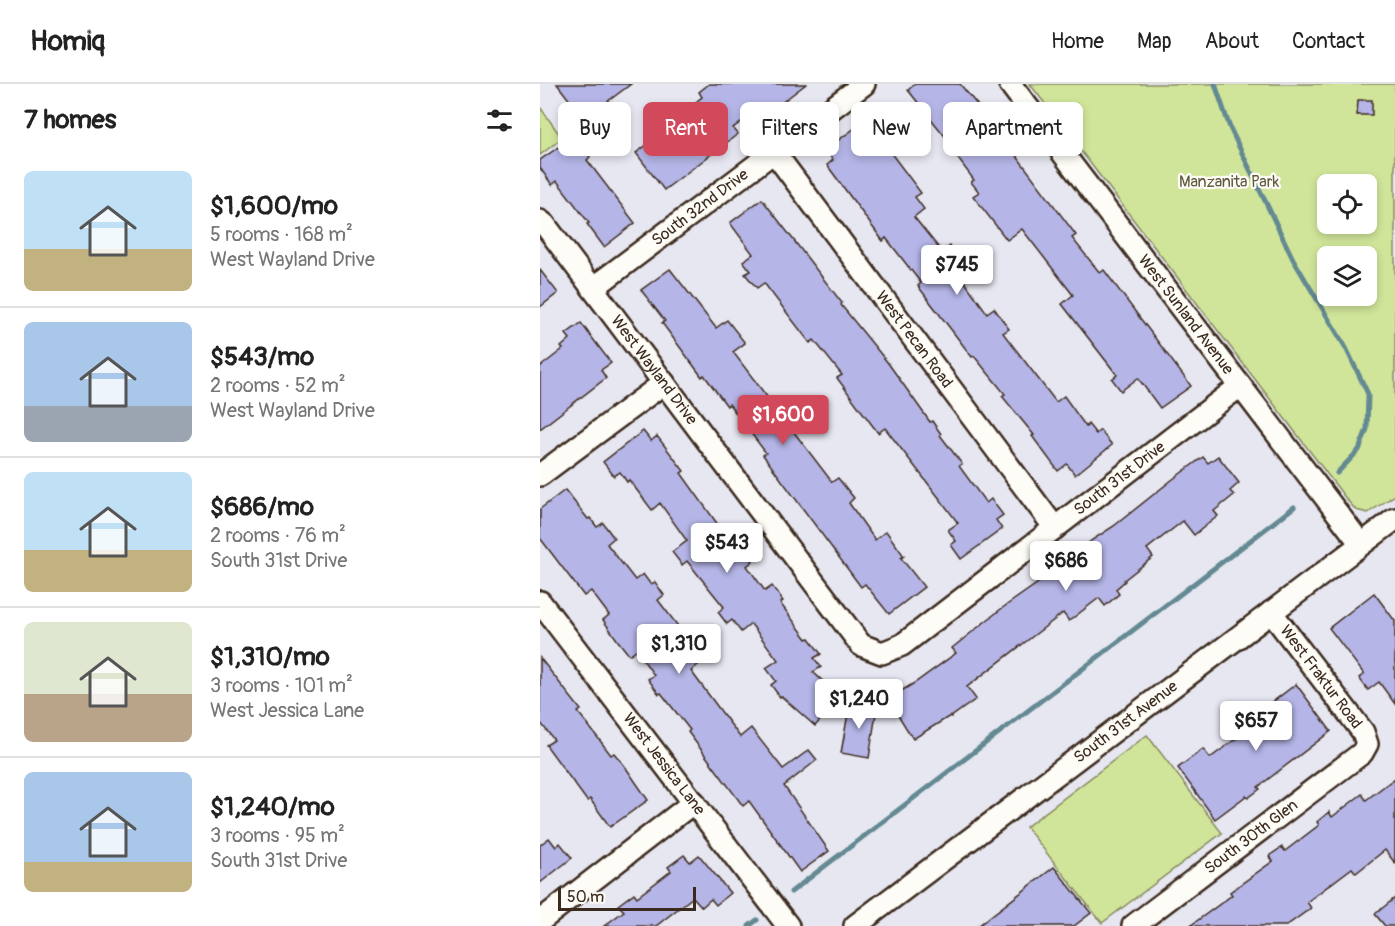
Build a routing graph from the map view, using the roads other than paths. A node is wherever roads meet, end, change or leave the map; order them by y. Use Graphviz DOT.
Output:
graph roads {
  1 [pos="864,84"];
  2 [pos="1010,84"];
  3 [pos="839,103"];
  4 [pos="769,156"];
  5 [pos="777,156"];
  6 [pos="540,221"];
  7 [pos="593,288"];
  8 [pos="664,382"];
  9 [pos="1240,386"];
  10 [pos="540,475"];
  11 [pos="1395,519"];
  12 [pos="1055,528"];
  13 [pos="1361,544"];
  14 [pos="540,602"];
  15 [pos="1271,612"];
  16 [pos="882,653"];
  17 [pos="1367,744"];
  18 [pos="694,802"];
  19 [pos="540,921"];
  20 [pos="788,926"];
  21 [pos="855,926"];
  22 [pos="1133,926"];
  1 -- 3 [label="street, South 32nd Drive"];
  2 -- 9 [label="street, West Sunland Avenue"];
  4 -- 7 [label="street, South 32nd Drive"];
  5 -- 12 [label="street, West Pecan Road"];
  6 -- 7 [label="street, West Wayland Drive"];
  7 -- 8 [label="street, West Wayland Drive"];
  8 -- 10 [label="street"];
  8 -- 16 [label="street, West Wayland Drive"];
  9 -- 12 [label="street, South 31st Drive"];
  9 -- 13 [label="street, West Sunland Avenue"];
  11 -- 13 [label="street, South 31st Avenue"];
  12 -- 16 [label="street, South 31st Drive"];
  13 -- 15 [label="street, South 31st Avenue"];
  14 -- 18 [label="street, West Jessica Lane"];
  15 -- 17 [label="street, West Fraktur Road"];
  15 -- 21 [label="street, South 31st Avenue"];
  17 -- 22 [label="street, South 30th Glen"];
  18 -- 19 [label="street"];
  18 -- 20 [label="street, West Jessica Lane"];
}
